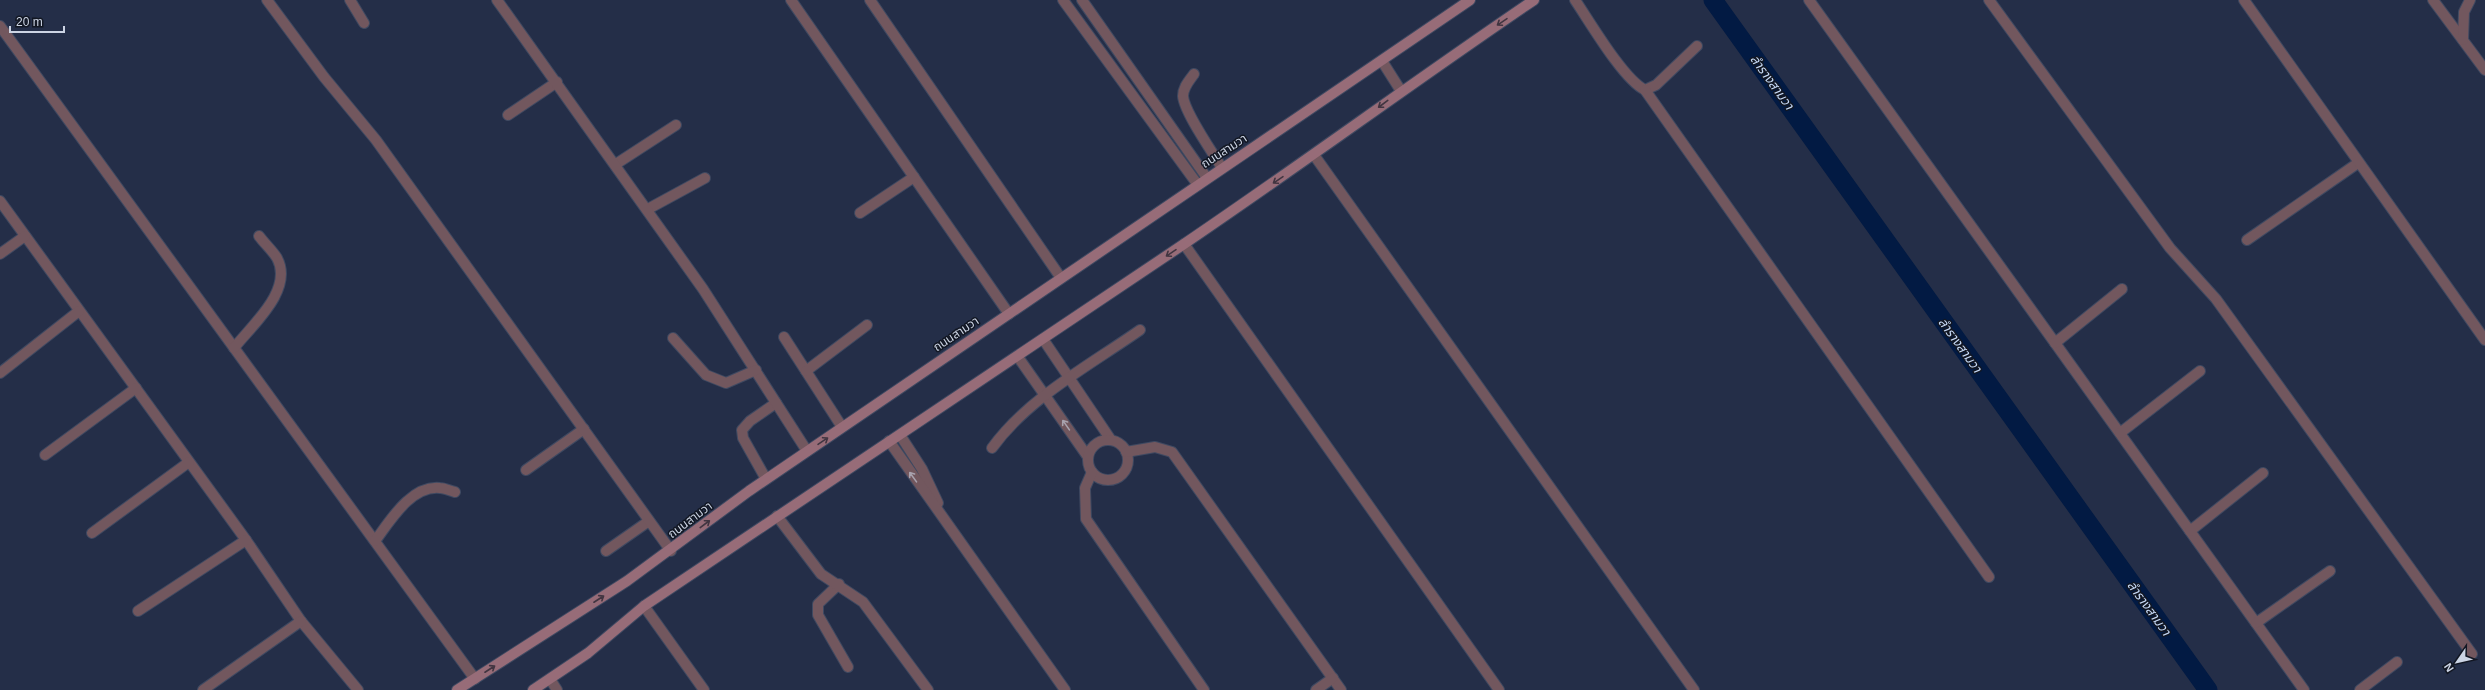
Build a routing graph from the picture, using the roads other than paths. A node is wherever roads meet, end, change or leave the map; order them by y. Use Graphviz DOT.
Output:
graph roads {
  1 [pos="267,0"];
  2 [pos="350,0"];
  3 [pos="497,0"];
  4 [pos="791,0"];
  5 [pos="870,0"];
  6 [pos="1064,0"];
  7 [pos="1082,0"];
  8 [pos="1470,0"];
  9 [pos="1534,0"];
  10 [pos="1575,0"];
  11 [pos="1809,0"];
  12 [pos="1990,0"];
  13 [pos="2244,0"];
  14 [pos="2433,0"];
  15 [pos="2470,0"];
  16 [pos="364,23"];
  17 [pos="0,26"];
  18 [pos="2463,40"];
  19 [pos="1697,46"];
  20 [pos="1382,61"];
  21 [pos="2485,70"];
  22 [pos="1194,74"];
  23 [pos="556,82"];
  24 [pos="1645,90"];
  25 [pos="1401,91"];
  26 [pos="508,115"];
  27 [pos="676,125"];
  28 [pos="1314,155"];
  29 [pos="2358,163"];
  30 [pos="616,164"];
  31 [pos="1222,168"];
  32 [pos="914,177"];
  33 [pos="705,178"];
  34 [pos="1207,178"];
  35 [pos="1198,184"];
  36 [pos="0,201"];
  37 [pos="648,209"];
  38 [pos="860,213"];
  39 [pos="25,236"];
  40 [pos="259,236"];
  41 [pos="2247,240"];
  42 [pos="1184,244"];
  43 [pos="0,254"];
  44 [pos="1061,278"];
  45 [pos="2122,289"];
  46 [pos="79,310"];
  47 [pos="1009,314"];
  48 [pos="867,325"];
  49 [pos="1140,330"];
  50 [pos="784,337"];
  51 [pos="673,338"];
  52 [pos="1043,339"];
  53 [pos="2485,340"];
  54 [pos="2055,343"];
  55 [pos="234,348"];
  56 [pos="1018,357"];
  57 [pos="756,370"];
  58 [pos="806,371"];
  59 [pos="2200,371"];
  60 [pos="0,373"];
  61 [pos="1070,379"];
  62 [pos="136,388"];
  63 [pos="1046,397"];
  64 [pos="776,403"];
  65 [pos="842,428"];
  66 [pos="584,429"];
  67 [pos="2120,433"];
  68 [pos="900,434"];
  69 [pos="1111,440"];
  70 [pos="889,441"];
  71 [pos="992,448"];
  72 [pos="807,451"];
  73 [pos="1126,452"];
  74 [pos="45,455"];
  75 [pos="1088,457"];
  76 [pos="189,462"];
  77 [pos="526,470"];
  78 [pos="1092,472"];
  79 [pos="2263,473"];
  80 [pos="766,479"];
  81 [pos="455,492"];
  82 [pos="777,516"];
  83 [pos="945,519"];
  84 [pos="649,521"];
  85 [pos="2190,530"];
  86 [pos="92,533"];
  87 [pos="246,540"];
  88 [pos="375,541"];
  89 [pos="606,551"];
  90 [pos="671,551"];
  91 [pos="2330,571"];
  92 [pos="1989,577"];
  93 [pos="839,584"];
  94 [pos="644,606"];
  95 [pos="138,611"];
  96 [pos="301,621"];
  97 [pos="2256,623"];
  98 [pos="2472,654"];
  99 [pos="2397,662"];
  100 [pos="848,667"];
  101 [pos="1333,678"];
  102 [pos="475,679"];
  103 [pos="550,679"];
  104 [pos="203,690"];
  105 [pos="358,690"];
  106 [pos="457,690"];
  107 [pos="533,690"];
  108 [pos="557,690"];
  109 [pos="704,690"];
  110 [pos="928,690"];
  111 [pos="1065,690"];
  112 [pos="1204,690"];
  113 [pos="1316,690"];
  114 [pos="1341,690"];
  115 [pos="1499,690"];
  116 [pos="1694,690"];
  117 [pos="2304,690"];
  118 [pos="2360,690"];
  1 -- 66 [label="street"];
  2 -- 16 [label="street"];
  3 -- 23 [label="street"];
  4 -- 32 [label="street"];
  5 -- 44 [label="street"];
  6 -- 35 [label="street"];
  7 -- 34 [label="street"];
  8 -- 20 [label="street, ถนนสามวา"];
  9 -- 25 [label="street, one-way"];
  10 -- 24 [label="street"];
  11 -- 54 [label="street"];
  12 -- 98 [label="street"];
  13 -- 29 [label="street"];
  14 -- 18 [label="street"];
  15 -- 18 [label="street"];
  17 -- 55 [label="street"];
  18 -- 21 [label="street"];
  19 -- 24 [label="street"];
  20 -- 25 [label="street"];
  20 -- 31 [label="street, ถนนสามวา"];
  22 -- 31 [label="street"];
  23 -- 26 [label="street"];
  23 -- 30 [label="street"];
  24 -- 92 [label="street"];
  25 -- 28 [label="street, one-way"];
  27 -- 30 [label="street"];
  28 -- 42 [label="street, one-way"];
  28 -- 116 [label="street"];
  29 -- 41 [label="street"];
  29 -- 53 [label="street"];
  30 -- 37 [label="street"];
  31 -- 34 [label="street, ถนนสามวา"];
  32 -- 38 [label="street"];
  32 -- 47 [label="street"];
  33 -- 37 [label="street"];
  34 -- 35 [label="street, ถนนสามวา"];
  35 -- 44 [label="street, ถนนสามวา"];
  36 -- 39 [label="street"];
  37 -- 57 [label="street"];
  39 -- 43 [label="street"];
  39 -- 46 [label="street"];
  40 -- 55 [label="street"];
  42 -- 52 [label="street, one-way"];
  42 -- 115 [label="street"];
  44 -- 47 [label="street, ถนนสามวา"];
  45 -- 54 [label="street"];
  46 -- 60 [label="street"];
  46 -- 62 [label="street"];
  47 -- 65 [label="street, ถนนสามวา"];
  48 -- 58 [label="street"];
  49 -- 61 [label="street"];
  50 -- 58 [label="street"];
  51 -- 57 [label="street"];
  52 -- 56 [label="street"];
  52 -- 61 [label="street"];
  54 -- 67 [label="street"];
  55 -- 88 [label="street"];
  56 -- 63 [label="street"];
  56 -- 68 [label="street"];
  57 -- 64 [label="street"];
  58 -- 65 [label="street"];
  59 -- 67 [label="street"];
  61 -- 63 [label="street"];
  61 -- 69 [label="street"];
  62 -- 74 [label="street"];
  62 -- 76 [label="street"];
  63 -- 71 [label="street"];
  75 -- 63 [label="street, one-way"];
  64 -- 72 [label="street"];
  64 -- 80 [label="street"];
  72 -- 65 [label="street, ถนนสามวา, one-way"];
  66 -- 77 [label="street"];
  66 -- 84 [label="street"];
  67 -- 85 [label="street"];
  68 -- 70 [label="street"];
  68 -- 83 [label="street"];
  69 -- 73 [label="street"];
  69 -- 75 [label="street"];
  70 -- 82 [label="street"];
  83 -- 70 [label="street, one-way"];
  72 -- 80 [label="street, ถนนสามวา"];
  73 -- 78 [label="street"];
  73 -- 101 [label="street"];
  75 -- 78 [label="street"];
  76 -- 86 [label="street"];
  76 -- 87 [label="street"];
  78 -- 112 [label="street"];
  79 -- 85 [label="street"];
  90 -- 80 [label="street, ถนนสามวา, one-way"];
  81 -- 88 [label="street"];
  82 -- 93 [label="street"];
  82 -- 94 [label="street"];
  83 -- 111 [label="street"];
  84 -- 89 [label="street"];
  84 -- 90 [label="street"];
  85 -- 97 [label="street"];
  87 -- 95 [label="street"];
  87 -- 96 [label="street"];
  88 -- 102 [label="street"];
  102 -- 90 [label="street, ถนนสามวา, one-way"];
  91 -- 97 [label="street"];
  93 -- 100 [label="street"];
  93 -- 110 [label="street"];
  94 -- 103 [label="street"];
  94 -- 109 [label="street"];
  96 -- 104 [label="street"];
  96 -- 105 [label="street"];
  97 -- 117 [label="street"];
  99 -- 118 [label="street"];
  101 -- 113 [label="street"];
  101 -- 114 [label="street"];
  102 -- 106 [label="street, ถนนสามวา"];
  103 -- 107 [label="street"];
  103 -- 108 [label="street"];
}
